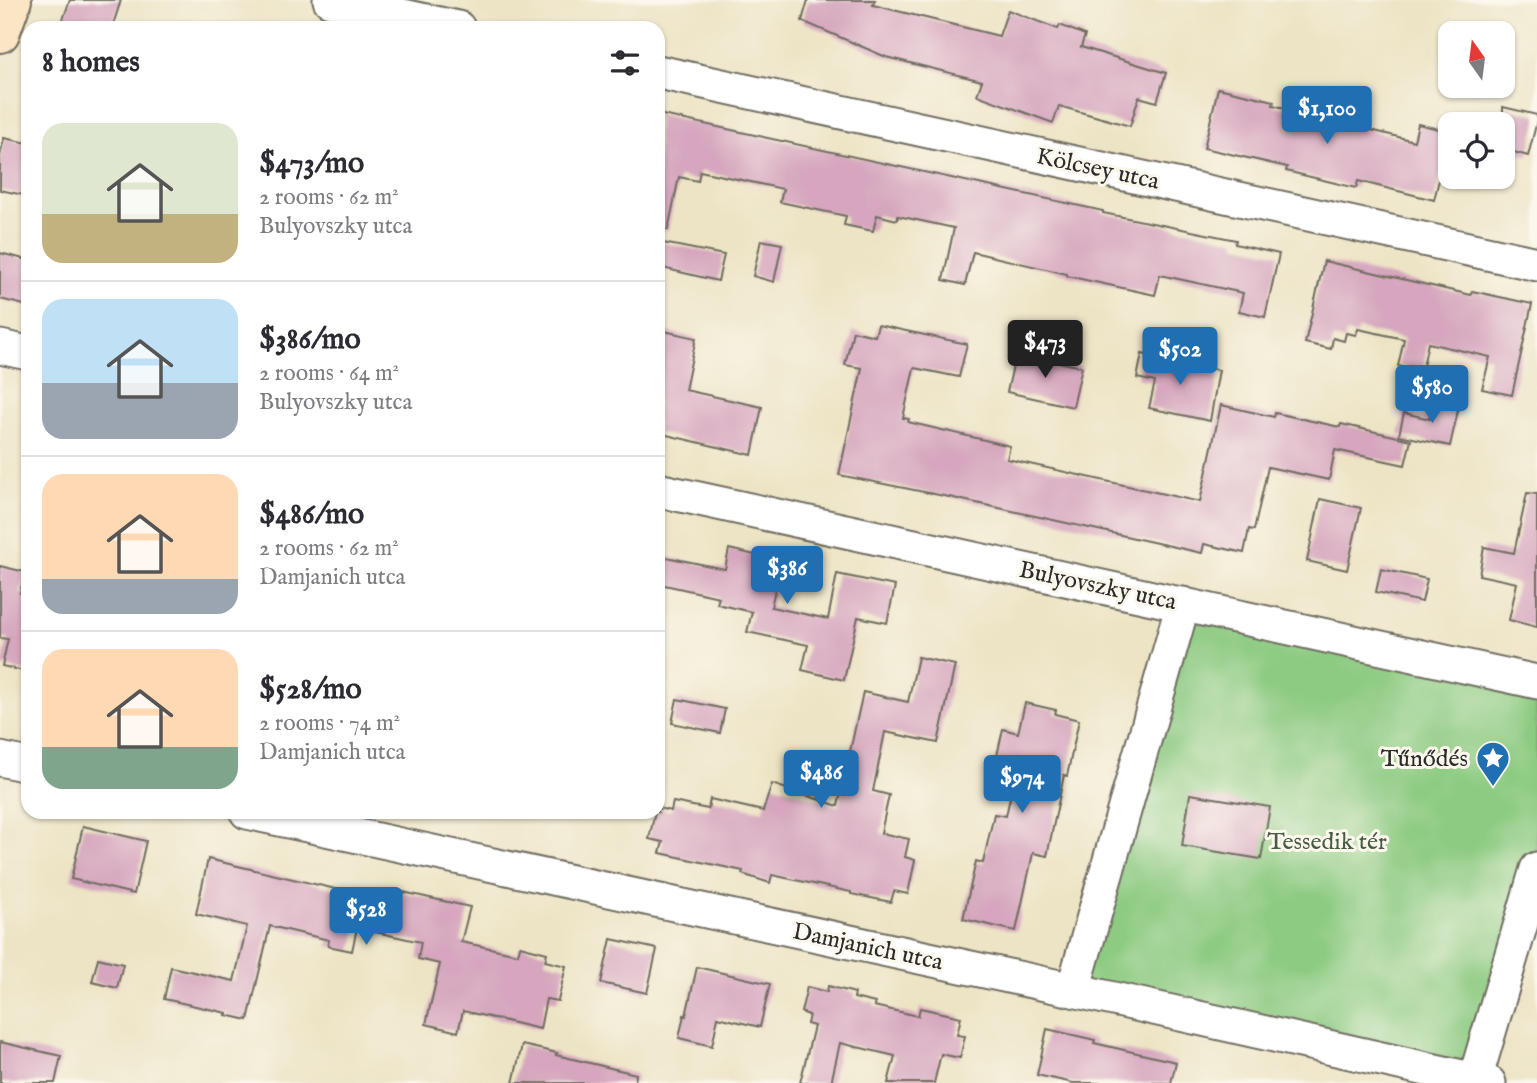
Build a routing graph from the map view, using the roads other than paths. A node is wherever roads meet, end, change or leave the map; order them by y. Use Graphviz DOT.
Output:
graph roads {
  1 [pos="12,0"];
  2 [pos="330,0"];
  3 [pos="426,21"];
  4 [pos="0,33"];
  5 [pos="665,74"];
  6 [pos="1537,264"];
  7 [pos="0,347"];
  8 [pos="21,352"];
  9 [pos="665,492"];
  10 [pos="1184,604"];
  11 [pos="1537,682"];
  12 [pos="0,759"];
  13 [pos="21,764"];
  14 [pos="279,819"];
  15 [pos="1537,869"];
  16 [pos="1073,990"];
  17 [pos="1480,1082"];
  1 -- 4 [label="street"];
  2 -- 3 [label="street"];
  5 -- 6 [label="street, Kölcsey utca"];
  7 -- 8 [label="street"];
  9 -- 10 [label="street, Bulyovszky utca"];
  10 -- 11 [label="street, Bulyovszky utca"];
  10 -- 16 [label="street"];
  12 -- 13 [label="street"];
  14 -- 16 [label="street, Damjanich utca"];
  15 -- 17 [label="street"];
  16 -- 17 [label="street, Damjanich utca"];
}
